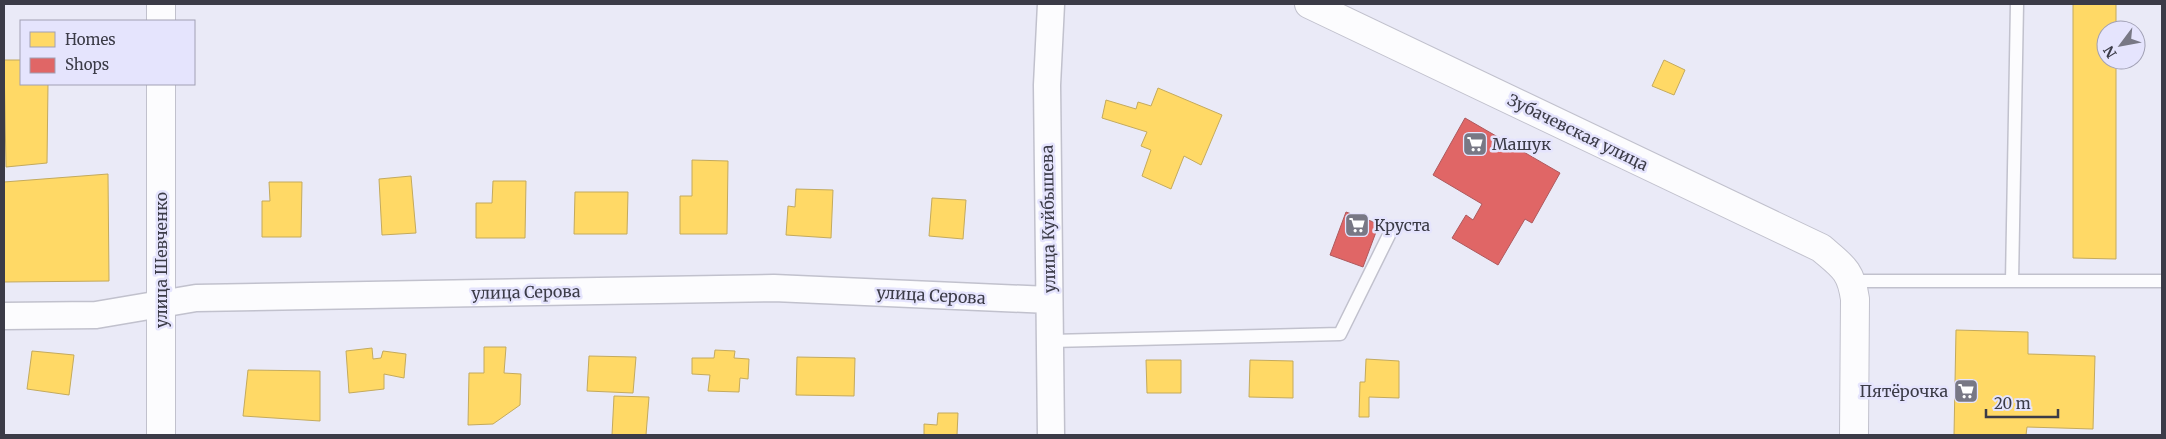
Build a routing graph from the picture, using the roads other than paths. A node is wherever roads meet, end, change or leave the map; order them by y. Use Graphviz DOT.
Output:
graph roads {
  1 [pos="161,4"];
  2 [pos="1051,4"];
  3 [pos="1309,4"];
  4 [pos="2017,4"];
  5 [pos="161,20"];
  6 [pos="161,85"];
  7 [pos="1389,235"];
  8 [pos="1848,274"];
  9 [pos="2012,280"];
  10 [pos="2162,282"];
  11 [pos="1049,300"];
  12 [pos="161,304"];
  13 [pos="4,316"];
  14 [pos="1051,341"];
  15 [pos="161,435"];
  16 [pos="1051,435"];
  17 [pos="1854,435"];
  1 -- 5 [label="street"];
  2 -- 11 [label="street, улица Куйбышева"];
  3 -- 8 [label="street, Зубачевская улица"];
  4 -- 9 [label="lane"];
  6 -- 12 [label="street, улица Шевченко"];
  7 -- 14 [label="lane"];
  8 -- 9 [label="lane"];
  8 -- 17 [label="street"];
  9 -- 10 [label="lane"];
  11 -- 12 [label="street, улица Серова"];
  11 -- 14 [label="street, улица Куйбышева"];
  12 -- 13 [label="street, улица Серова"];
  12 -- 15 [label="street, улица Шевченко"];
  14 -- 16 [label="street, улица Куйбышева"];
}
